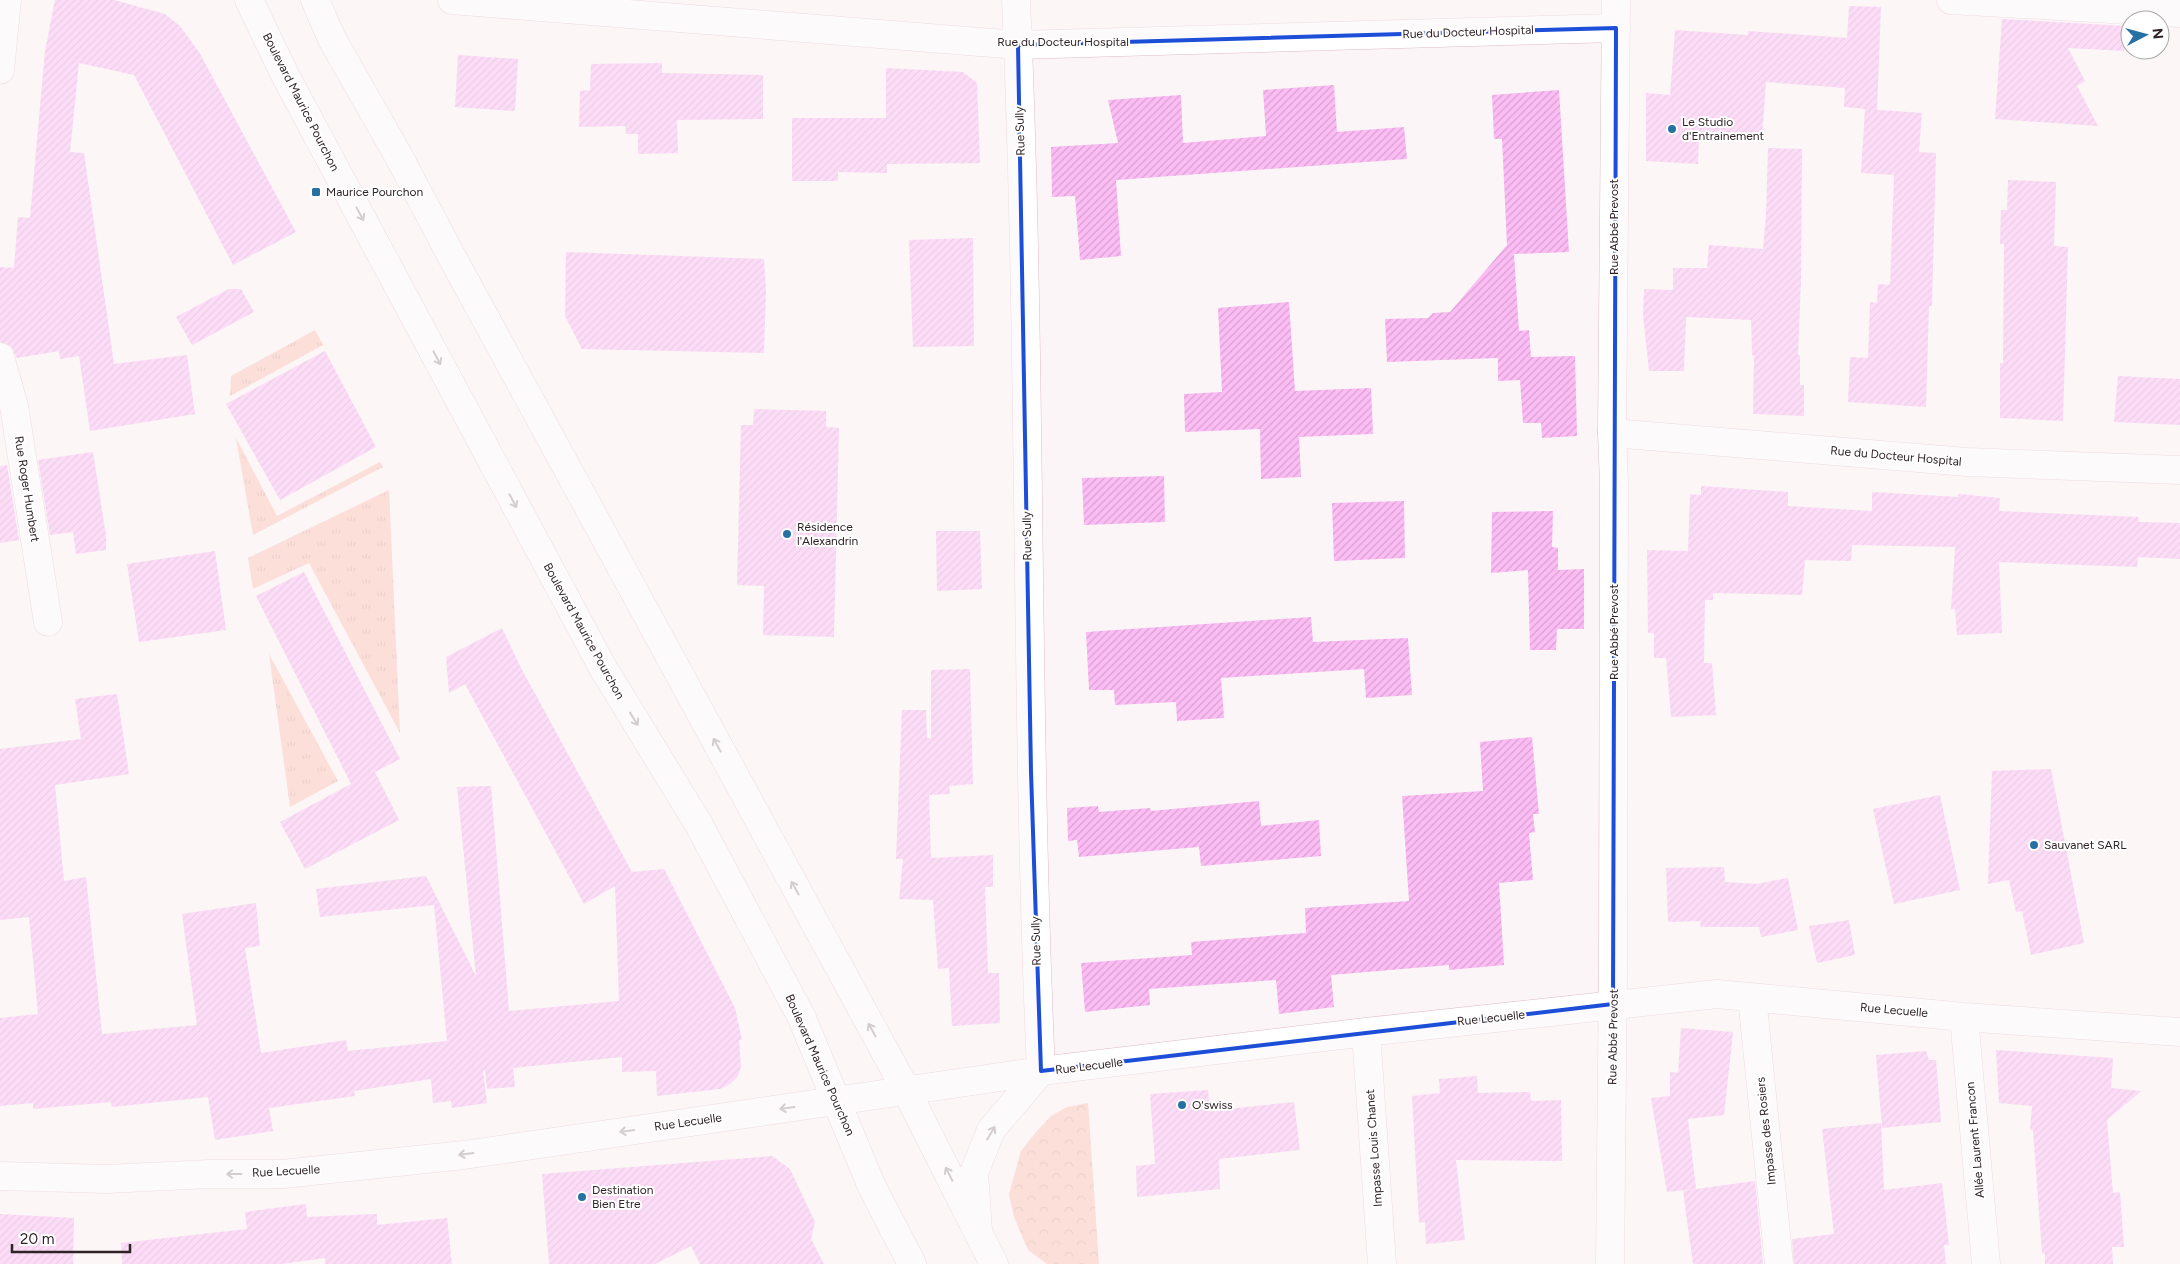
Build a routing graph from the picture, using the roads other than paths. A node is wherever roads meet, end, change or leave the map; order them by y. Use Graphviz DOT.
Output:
graph roads {
  1 [pos="7,0"];
  2 [pos="249,0"];
  3 [pos="315,0"];
  4 [pos="452,0"];
  5 [pos="1016,0"];
  6 [pos="1616,0"];
  7 [pos="1951,0"];
  8 [pos="2180,13"];
  9 [pos="1616,28"];
  10 [pos="1018,45"];
  11 [pos="0,70"];
  12 [pos="0,358"];
  13 [pos="1612,433"];
  14 [pos="2180,470"];
  15 [pos="48,622"];
  16 [pos="1752,997"];
  17 [pos="1613,1004"];
  18 [pos="1964,1017"];
  19 [pos="1366,1032"];
  20 [pos="2180,1032"];
  21 [pos="1041,1071"];
  22 [pos="906,1090"];
  23 [pos="836,1101"];
  24 [pos="0,1176"];
  25 [pos="978,1231"];
  26 [pos="912,1264"];
  27 [pos="994,1264"];
  28 [pos="1382,1264"];
  29 [pos="1610,1264"];
  30 [pos="1779,1264"];
  31 [pos="1986,1264"];
  1 -- 11 [label="street"];
  2 -- 23 [label="street, Boulevard Maurice Pourchon, one-way"];
  22 -- 3 [label="street, one-way"];
  4 -- 10 [label="street, Rue du Docteur Hospital"];
  5 -- 10 [label="street, Rue Sully"];
  6 -- 9 [label="street, Rue Abbé Prevost"];
  7 -- 8 [label="street"];
  9 -- 10 [label="street, Rue du Docteur Hospital"];
  9 -- 13 [label="street, Rue Abbé Prevost"];
  10 -- 21 [label="street, Rue Sully"];
  12 -- 15 [label="street, Rue Roger Humbert"];
  13 -- 14 [label="street, Rue du Docteur Hospital"];
  13 -- 17 [label="street, Rue Abbé Prevost"];
  16 -- 17 [label="street, Rue Lecuelle"];
  16 -- 18 [label="street, Rue Lecuelle"];
  16 -- 30 [label="street, Impasse des Rosiers"];
  17 -- 19 [label="street, Rue Lecuelle"];
  17 -- 29 [label="street, Rue Abbé Prevost"];
  18 -- 20 [label="street, Rue Lecuelle"];
  18 -- 31 [label="street, Allée Laurent Francon"];
  19 -- 21 [label="street, Rue Lecuelle"];
  19 -- 28 [label="street, Impasse Louis Chanet"];
  21 -- 22 [label="street, Rue Lecuelle"];
  25 -- 21 [label="street, one-way"];
  22 -- 23 [label="street, Rue Lecuelle"];
  25 -- 22 [label="street, one-way"];
  23 -- 24 [label="street, Rue Lecuelle, one-way"];
  23 -- 26 [label="street, Boulevard Maurice Pourchon"];
  25 -- 27 [label="street"];
}
